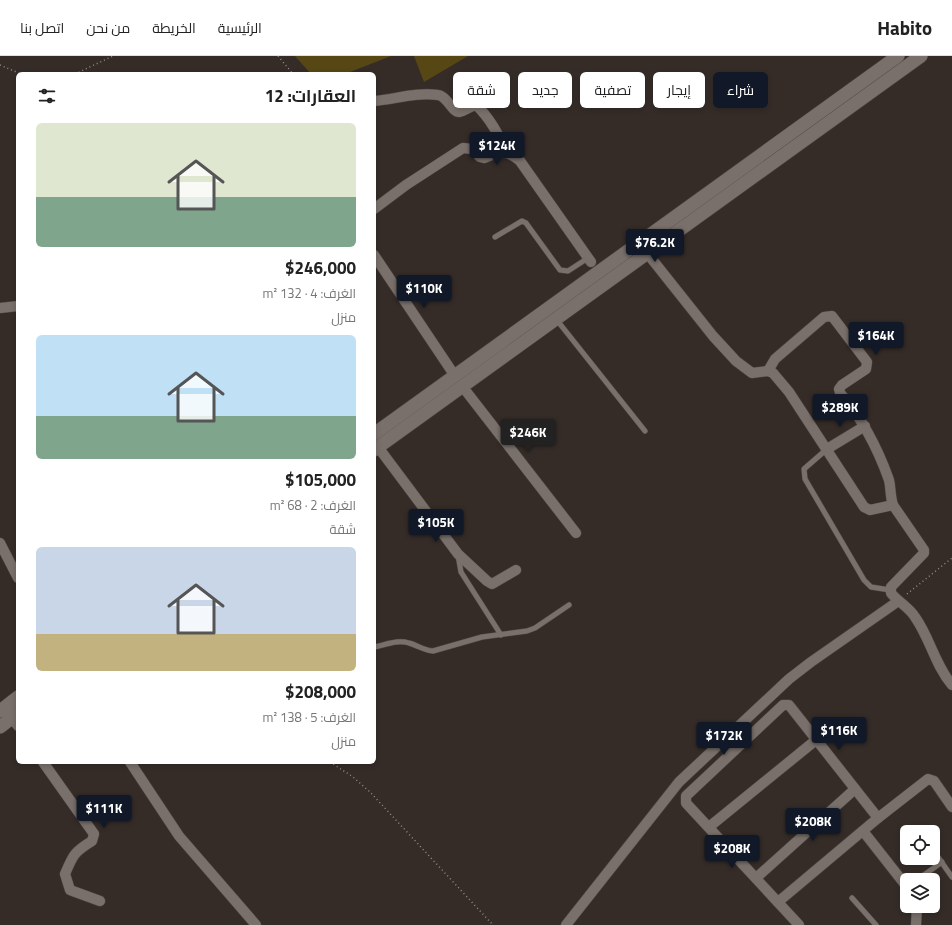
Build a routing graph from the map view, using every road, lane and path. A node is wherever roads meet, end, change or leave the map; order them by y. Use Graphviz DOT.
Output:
graph roads {
  1 [pos="113,56"];
  2 [pos="278,56"];
  3 [pos="898,56"];
  4 [pos="921,56"];
  5 [pos="0,65"];
  6 [pos="16,72"];
  7 [pos="80,72"];
  8 [pos="291,72"];
  9 [pos="376,101"];
  10 [pos="506,152"];
  11 [pos="376,208"];
  12 [pos="495,237"];
  13 [pos="647,253"];
  14 [pos="376,258"];
  15 [pos="590,260"];
  16 [pos="16,306"];
  17 [pos="0,308"];
  18 [pos="556,318"];
  19 [pos="768,371"];
  20 [pos="459,381"];
  21 [pos="865,426"];
  22 [pos="645,431"];
  23 [pos="376,433"];
  24 [pos="376,448"];
  25 [pos="826,449"];
  26 [pos="893,505"];
  27 [pos="576,533"];
  28 [pos="0,543"];
  29 [pos="458,554"];
  30 [pos="952,558"];
  31 [pos="516,570"];
  32 [pos="16,574"];
  33 [pos="890,590"];
  34 [pos="897,602"];
  35 [pos="569,605"];
  36 [pos="501,635"];
  37 [pos="376,646"];
  38 [pos="952,685"];
  39 [pos="16,698"];
  40 [pos="0,710"];
  41 [pos="16,719"];
  42 [pos="0,726"];
  43 [pos="816,740"];
  44 [pos="44,764"];
  45 [pos="131,764"];
  46 [pos="333,764"];
  47 [pos="855,789"];
  48 [pos="952,807"];
  49 [pos="878,818"];
  50 [pos="709,827"];
  51 [pos="862,831"];
  52 [pos="940,859"];
  53 [pos="942,862"];
  54 [pos="927,873"];
  55 [pos="952,877"];
  56 [pos="756,878"];
  57 [pos="900,878"];
  58 [pos="852,898"];
  59 [pos="100,901"];
  60 [pos="778,902"];
  61 [pos="917,913"];
  62 [pos="571,923"];
  63 [pos="256,925"];
  64 [pos="493,925"];
  65 [pos="799,925"];
  66 [pos="876,925"];
  67 [pos="916,925"];
  1 -- 7 [label="path"];
  2 -- 8 [label="path"];
  3 -- 20 [label="street"];
  4 -- 13 [label="street"];
  5 -- 6 [label="path"];
  9 -- 10 [label="street"];
  10 -- 11 [label="street"];
  10 -- 15 [label="street"];
  12 -- 15 [label="lane"];
  13 -- 18 [label="street"];
  13 -- 19 [label="street"];
  14 -- 20 [label="street"];
  16 -- 17 [label="street"];
  18 -- 20 [label="street"];
  18 -- 22 [label="lane"];
  19 -- 21 [label="street"];
  19 -- 25 [label="street"];
  20 -- 23 [label="street"];
  20 -- 24 [label="street"];
  20 -- 27 [label="street"];
  21 -- 25 [label="street"];
  21 -- 26 [label="street"];
  24 -- 29 [label="street"];
  25 -- 26 [label="street"];
  25 -- 33 [label="lane"];
  26 -- 33 [label="street"];
  28 -- 32 [label="street"];
  29 -- 31 [label="street"];
  29 -- 36 [label="lane"];
  30 -- 34 [label="path"];
  33 -- 34 [label="street"];
  34 -- 38 [label="street"];
  34 -- 62 [label="street"];
  35 -- 36 [label="lane"];
  36 -- 37 [label="lane"];
  39 -- 40 [label="street"];
  41 -- 42 [label="street"];
  43 -- 47 [label="street"];
  43 -- 50 [label="street"];
  43 -- 50 [label="street"];
  44 -- 59 [label="street"];
  45 -- 63 [label="street"];
  46 -- 64 [label="path"];
  47 -- 49 [label="street"];
  47 -- 56 [label="street"];
  48 -- 49 [label="street"];
  49 -- 51 [label="street"];
  50 -- 56 [label="street"];
  51 -- 57 [label="street"];
  51 -- 60 [label="street"];
  52 -- 53 [label="lane"];
  53 -- 54 [label="lane"];
  53 -- 55 [label="lane"];
  56 -- 60 [label="street"];
  58 -- 66 [label="lane"];
  60 -- 65 [label="street"];
  61 -- 67 [label="street"];
}
